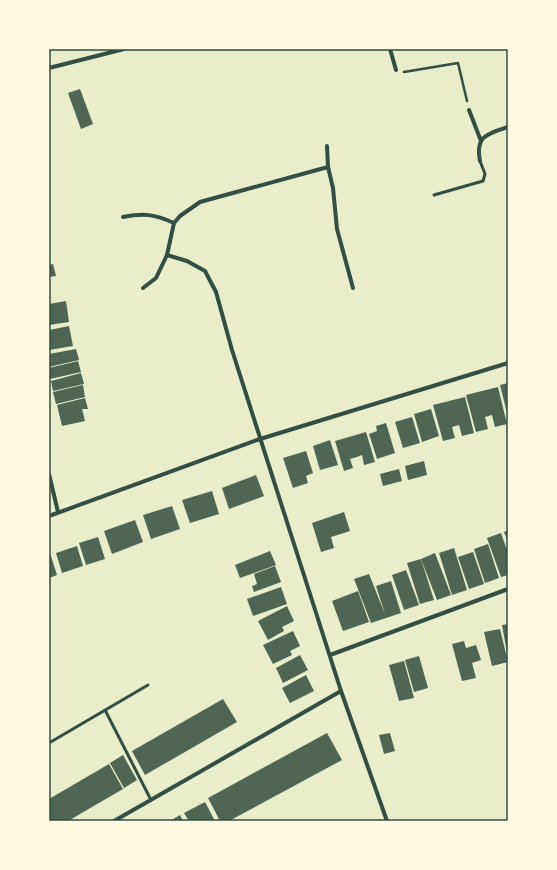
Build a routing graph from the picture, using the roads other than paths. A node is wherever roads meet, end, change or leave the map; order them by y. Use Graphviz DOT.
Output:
graph roads {
  1 [pos="124,49"];
  2 [pos="390,49"];
  3 [pos="49,68"];
  4 [pos="396,70"];
  5 [pos="469,110"];
  6 [pos="508,127"];
  7 [pos="481,140"];
  8 [pos="327,146"];
  9 [pos="480,161"];
  10 [pos="328,167"];
  11 [pos="434,195"];
  12 [pos="123,217"];
  13 [pos="174,223"];
  14 [pos="167,255"];
  15 [pos="144,288"];
  16 [pos="353,288"];
  17 [pos="508,363"];
  18 [pos="260,438"];
  19 [pos="49,474"];
  20 [pos="58,512"];
  21 [pos="49,516"];
  22 [pos="508,590"];
  23 [pos="330,655"];
  24 [pos="148,685"];
  25 [pos="341,691"];
  26 [pos="105,710"];
  27 [pos="49,742"];
  28 [pos="152,800"];
  29 [pos="114,821"];
  30 [pos="387,821"];
  1 -- 3 [label="street"];
  2 -- 4 [label="street"];
  5 -- 7 [label="street"];
  6 -- 7 [label="street"];
  7 -- 9 [label="street"];
  8 -- 10 [label="street"];
  9 -- 11 [label="lane"];
  10 -- 13 [label="street"];
  10 -- 16 [label="street"];
  12 -- 13 [label="street"];
  13 -- 14 [label="street"];
  14 -- 15 [label="street"];
  14 -- 18 [label="street"];
  17 -- 18 [label="street"];
  18 -- 20 [label="street"];
  18 -- 23 [label="street"];
  19 -- 20 [label="street"];
  20 -- 21 [label="street"];
  22 -- 23 [label="street"];
  23 -- 25 [label="street"];
  24 -- 26 [label="lane"];
  25 -- 28 [label="street"];
  25 -- 30 [label="street"];
  26 -- 27 [label="lane"];
  26 -- 28 [label="lane"];
  28 -- 29 [label="street"];
}
